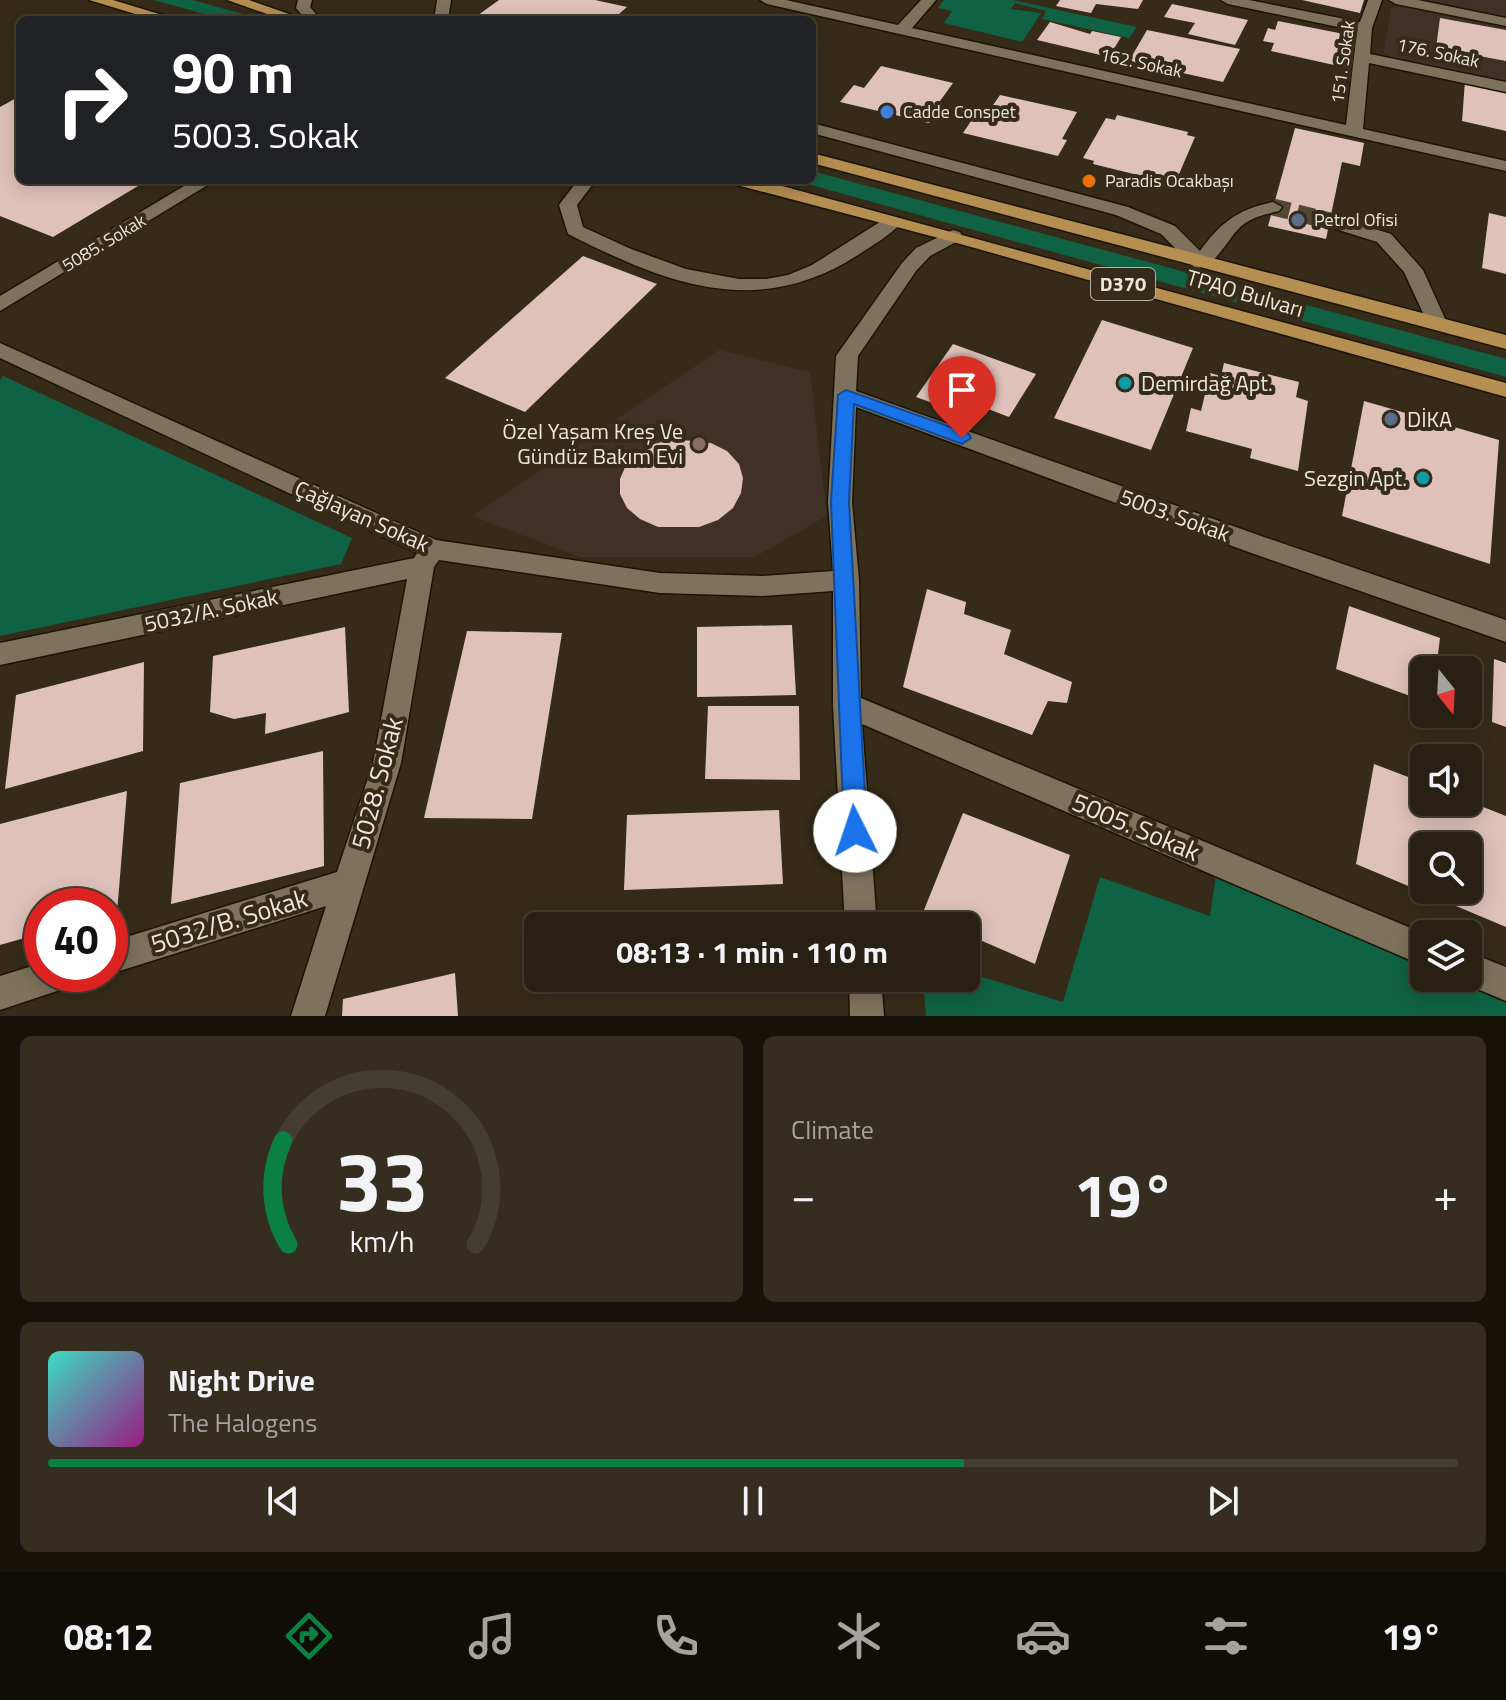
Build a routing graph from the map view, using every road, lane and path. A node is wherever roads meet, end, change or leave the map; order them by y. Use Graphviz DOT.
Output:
graph roads {
  1 [pos="96,0"];
  2 [pos="234,0"];
  3 [pos="767,0"];
  4 [pos="929,0"];
  5 [pos="1228,0"];
  6 [pos="1375,0"];
  7 [pos="1396,0"];
  8 [pos="157,16"];
  9 [pos="286,16"];
  10 [pos="1506,22"];
  11 [pos="1365,28"];
  12 [pos="902,30"];
  13 [pos="1361,57"];
  14 [pos="1506,87"];
  15 [pos="816,129"];
  16 [pos="1354,130"];
  17 [pos="816,159"];
  18 [pos="1506,166"];
  19 [pos="200,184"];
  20 [pos="584,184"];
  21 [pos="754,184"];
  22 [pos="1273,207"];
  23 [pos="1330,221"];
  24 [pos="893,222"];
  25 [pos="953,236"];
  26 [pos="1201,263"];
  27 [pos="0,305"];
  28 [pos="1437,323"];
  29 [pos="1506,342"];
  30 [pos="0,350"];
  31 [pos="1506,390"];
  32 [pos="846,395"];
  33 [pos="427,557"];
  34 [pos="846,580"];
  35 [pos="1506,631"];
  36 [pos="0,654"];
  37 [pos="847,705"];
  38 [pos="349,884"];
  39 [pos="860,912"];
  40 [pos="1410,944"];
  41 [pos="128,952"];
  42 [pos="1482,974"];
  43 [pos="1506,984"];
  44 [pos="24,985"];
  45 [pos="866,992"];
  46 [pos="0,993"];
  47 [pos="308,1016"];
  48 [pos="867,1016"];
  1 -- 8 [label="highway"];
  2 -- 9 [label="highway"];
  3 -- 12 [label="street, 162. Sokak"];
  4 -- 12 [label="street"];
  5 -- 11 [label="street"];
  6 -- 11 [label="street, 151. Sokak"];
  7 -- 10 [label="street"];
  11 -- 13 [label="street, 151. Sokak"];
  12 -- 16 [label="street, 162. Sokak"];
  13 -- 14 [label="street, 176. Sokak"];
  13 -- 16 [label="street, 151. Sokak"];
  15 -- 26 [label="street"];
  16 -- 18 [label="street, 162. Sokak"];
  17 -- 26 [label="highway, TPAO Bulvarı / D370"];
  19 -- 27 [label="street, 5085. Sokak"];
  20 -- 24 [label="street"];
  21 -- 24 [label="highway, TPAO Bulvarı / D370"];
  22 -- 26 [label="street"];
  23 -- 28 [label="street"];
  24 -- 25 [label="highway, TPAO Bulvarı / D370"];
  25 -- 31 [label="highway, TPAO Bulvarı / D370"];
  25 -- 32 [label="street"];
  26 -- 28 [label="highway, TPAO Bulvarı / D370"];
  28 -- 29 [label="highway, TPAO Bulvarı / D370"];
  30 -- 33 [label="street, Çağlayan Sokak"];
  32 -- 34 [label="street"];
  32 -- 35 [label="street, 5003. Sokak"];
  33 -- 34 [label="street, Çağlayan Sokak"];
  33 -- 36 [label="street, 5032/A. Sokak"];
  33 -- 38 [label="street, 5028. Sokak"];
  34 -- 37 [label="street"];
  37 -- 39 [label="street"];
  37 -- 40 [label="street, 5005. Sokak"];
  38 -- 41 [label="street, 5032/B. Sokak"];
  38 -- 47 [label="street, 5028. Sokak"];
  42 -- 43 [label="street"];
  44 -- 46 [label="street"];
  45 -- 48 [label="street"];
}
